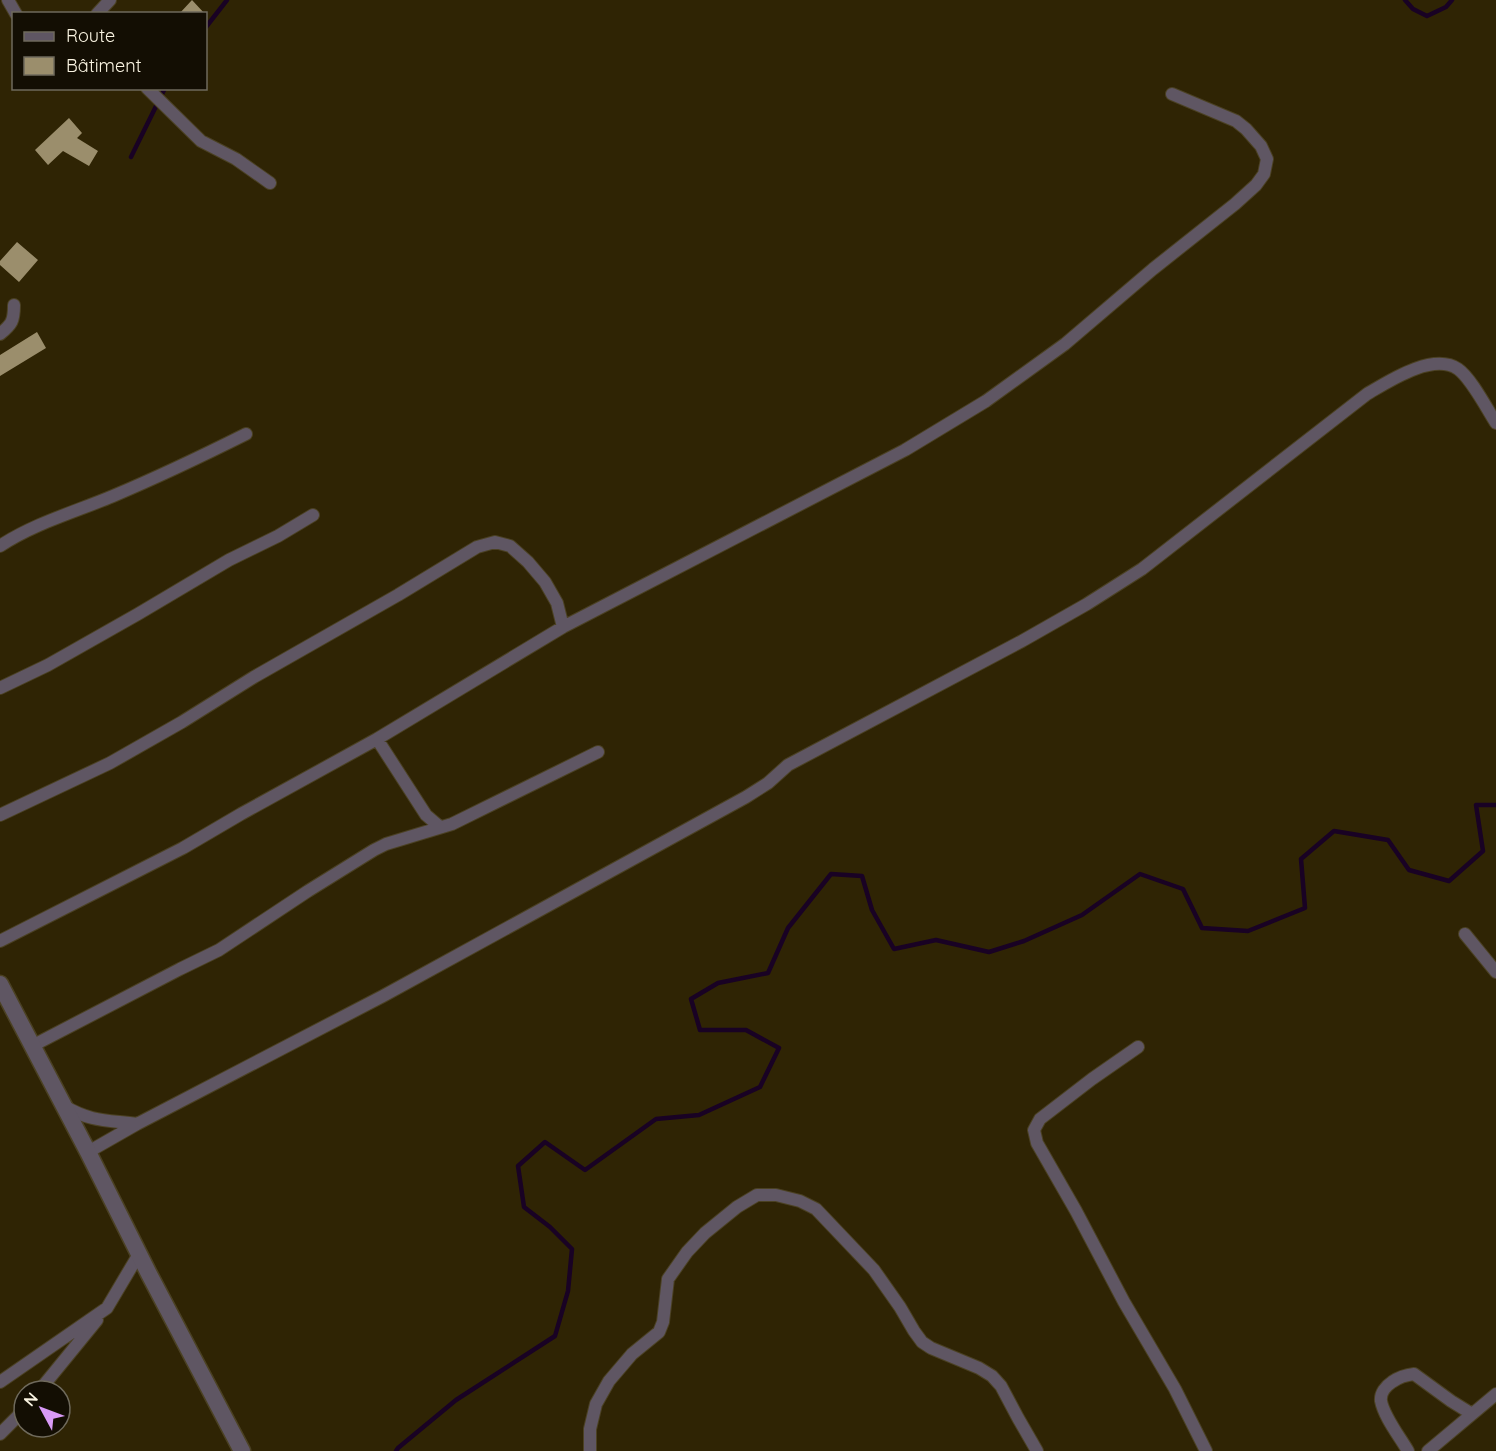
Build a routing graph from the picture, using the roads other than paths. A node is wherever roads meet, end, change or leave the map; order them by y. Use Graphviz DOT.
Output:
graph roads {
  1 [pos="110,0"];
  2 [pos="99,12"];
  3 [pos="149,90"];
  4 [pos="1172,94"];
  5 [pos="270,183"];
  6 [pos="14,305"];
  7 [pos="0,334"];
  8 [pos="1496,423"];
  9 [pos="246,434"];
  10 [pos="313,515"];
  11 [pos="0,546"];
  12 [pos="563,627"];
  13 [pos="0,688"];
  14 [pos="377,740"];
  15 [pos="598,752"];
  16 [pos="0,815"];
  17 [pos="426,815"];
  18 [pos="440,827"];
  19 [pos="422,832"];
  20 [pos="1465,934"];
  21 [pos="0,941"];
  22 [pos="1496,972"];
  23 [pos="0,984"];
  24 [pos="32,1046"];
  25 [pos="1138,1047"];
  26 [pos="63,1106"];
  27 [pos="137,1124"];
  28 [pos="88,1152"];
  29 [pos="140,1254"];
  30 [pos="107,1308"];
  31 [pos="49,1379"];
  32 [pos="0,1382"];
  33 [pos="1496,1394"];
  34 [pos="1472,1414"];
  35 [pos="12,1422"];
  36 [pos="0,1434"];
  37 [pos="242,1451"];
  38 [pos="590,1451"];
  39 [pos="1037,1451"];
  40 [pos="1206,1451"];
  41 [pos="1408,1451"];
  42 [pos="1428,1451"];
  1 -- 2 [label="street"];
  3 -- 5 [label="street"];
  4 -- 12 [label="street"];
  6 -- 7 [label="street"];
  8 -- 27 [label="street"];
  9 -- 11 [label="street"];
  10 -- 13 [label="street"];
  12 -- 14 [label="street"];
  12 -- 16 [label="street"];
  14 -- 17 [label="street"];
  14 -- 21 [label="street"];
  15 -- 18 [label="street"];
  17 -- 18 [label="street"];
  17 -- 19 [label="street"];
  18 -- 19 [label="street"];
  19 -- 24 [label="street"];
  20 -- 22 [label="street"];
  23 -- 24 [label="street"];
  24 -- 26 [label="street"];
  25 -- 40 [label="street"];
  26 -- 27 [label="street"];
  26 -- 28 [label="street"];
  27 -- 28 [label="street"];
  28 -- 29 [label="street"];
  29 -- 30 [label="street"];
  29 -- 37 [label="street"];
  30 -- 31 [label="street"];
  30 -- 32 [label="street"];
  33 -- 34 [label="street"];
  34 -- 41 [label="street"];
  34 -- 42 [label="street"];
  35 -- 36 [label="street"];
  38 -- 39 [label="street"];
}
